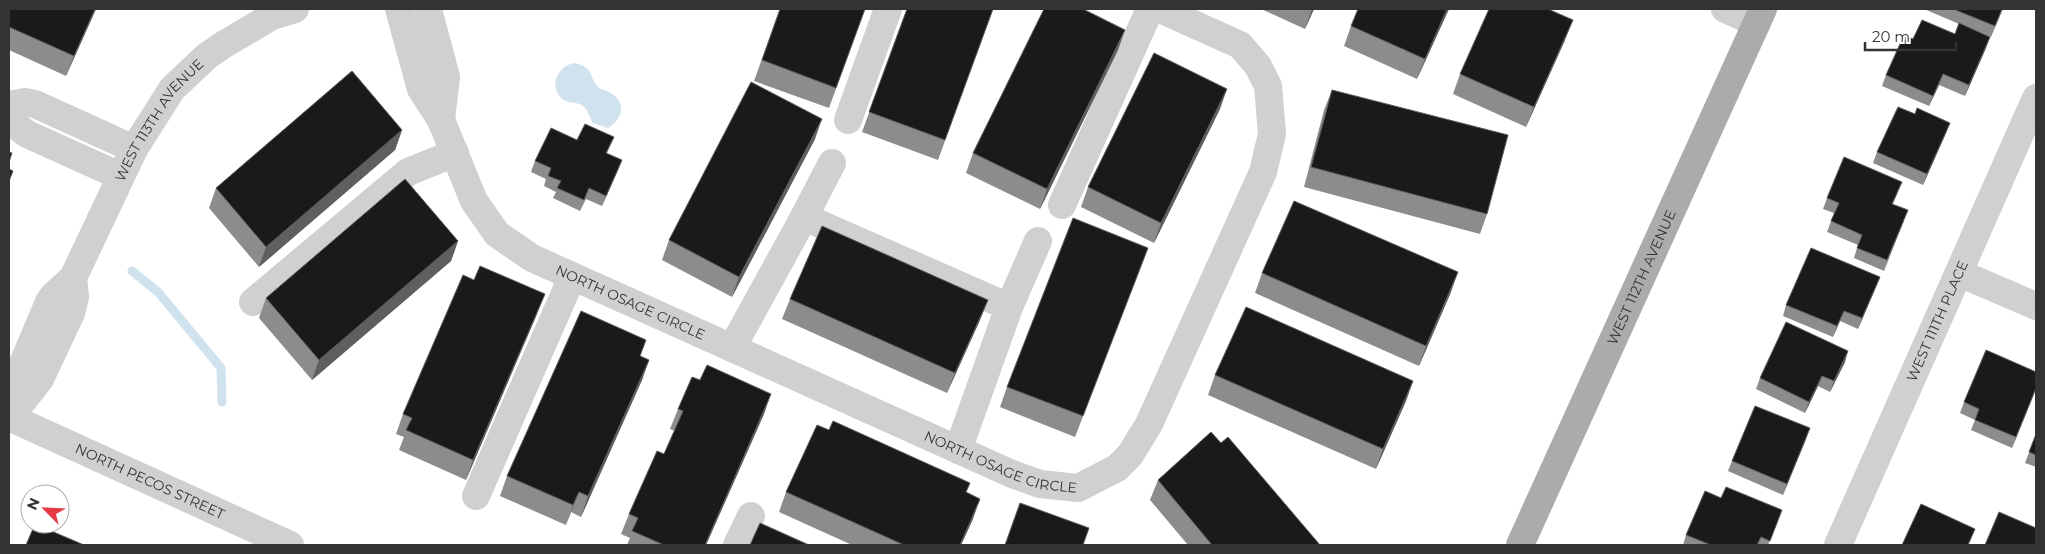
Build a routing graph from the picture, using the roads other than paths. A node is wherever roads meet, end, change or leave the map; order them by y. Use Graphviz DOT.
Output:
graph roads {
  1 [pos="295,9"];
  2 [pos="399,9"];
  3 [pos="428,9"];
  4 [pos="888,9"];
  5 [pos="1150,9"];
  6 [pos="1160,9"];
  7 [pos="1725,9"];
  8 [pos="1760,16"];
  9 [pos="2036,98"];
  10 [pos="9,105"];
  11 [pos="9,116"];
  12 [pos="440,120"];
  13 [pos="848,120"];
  14 [pos="134,149"];
  15 [pos="455,153"];
  16 [pos="832,163"];
  17 [pos="120,176"];
  18 [pos="1062,205"];
  19 [pos="804,217"];
  20 [pos="1038,241"];
  21 [pos="1959,274"];
  22 [pos="572,277"];
  23 [pos="252,302"];
  24 [pos="2036,306"];
  25 [pos="1009,307"];
  26 [pos="732,348"];
  27 [pos="9,418"];
  28 [pos="958,450"];
  29 [pos="476,496"];
  30 [pos="751,516"];
  31 [pos="290,545"];
  32 [pos="738,545"];
  33 [pos="1520,545"];
  34 [pos="1838,545"];
  1 -- 14 [label="street, WEST 113TH AVENUE"];
  2 -- 12 [label="street, NORTH OSAGE CIRCLE"];
  3 -- 12 [label="street"];
  4 -- 13 [label="street"];
  5 -- 18 [label="street"];
  6 -- 28 [label="street, NORTH OSAGE CIRCLE"];
  7 -- 8 [label="street"];
  8 -- 33 [label="main road, WEST 112TH AVENUE"];
  9 -- 21 [label="street, WEST 111TH PLACE"];
  10 -- 14 [label="street"];
  11 -- 17 [label="street"];
  12 -- 15 [label="street, NORTH OSAGE CIRCLE"];
  14 -- 17 [label="street, WEST 113TH AVENUE"];
  15 -- 22 [label="street, NORTH OSAGE CIRCLE"];
  15 -- 23 [label="street"];
  16 -- 19 [label="street"];
  17 -- 27 [label="street, WEST 113TH AVENUE"];
  19 -- 25 [label="street"];
  19 -- 26 [label="street"];
  20 -- 25 [label="street"];
  21 -- 24 [label="street"];
  21 -- 34 [label="street, WEST 111TH PLACE"];
  22 -- 26 [label="street, NORTH OSAGE CIRCLE"];
  22 -- 29 [label="street"];
  25 -- 28 [label="street"];
  26 -- 28 [label="street, NORTH OSAGE CIRCLE"];
  27 -- 31 [label="street, NORTH PECOS STREET"];
  30 -- 32 [label="street"];
}
